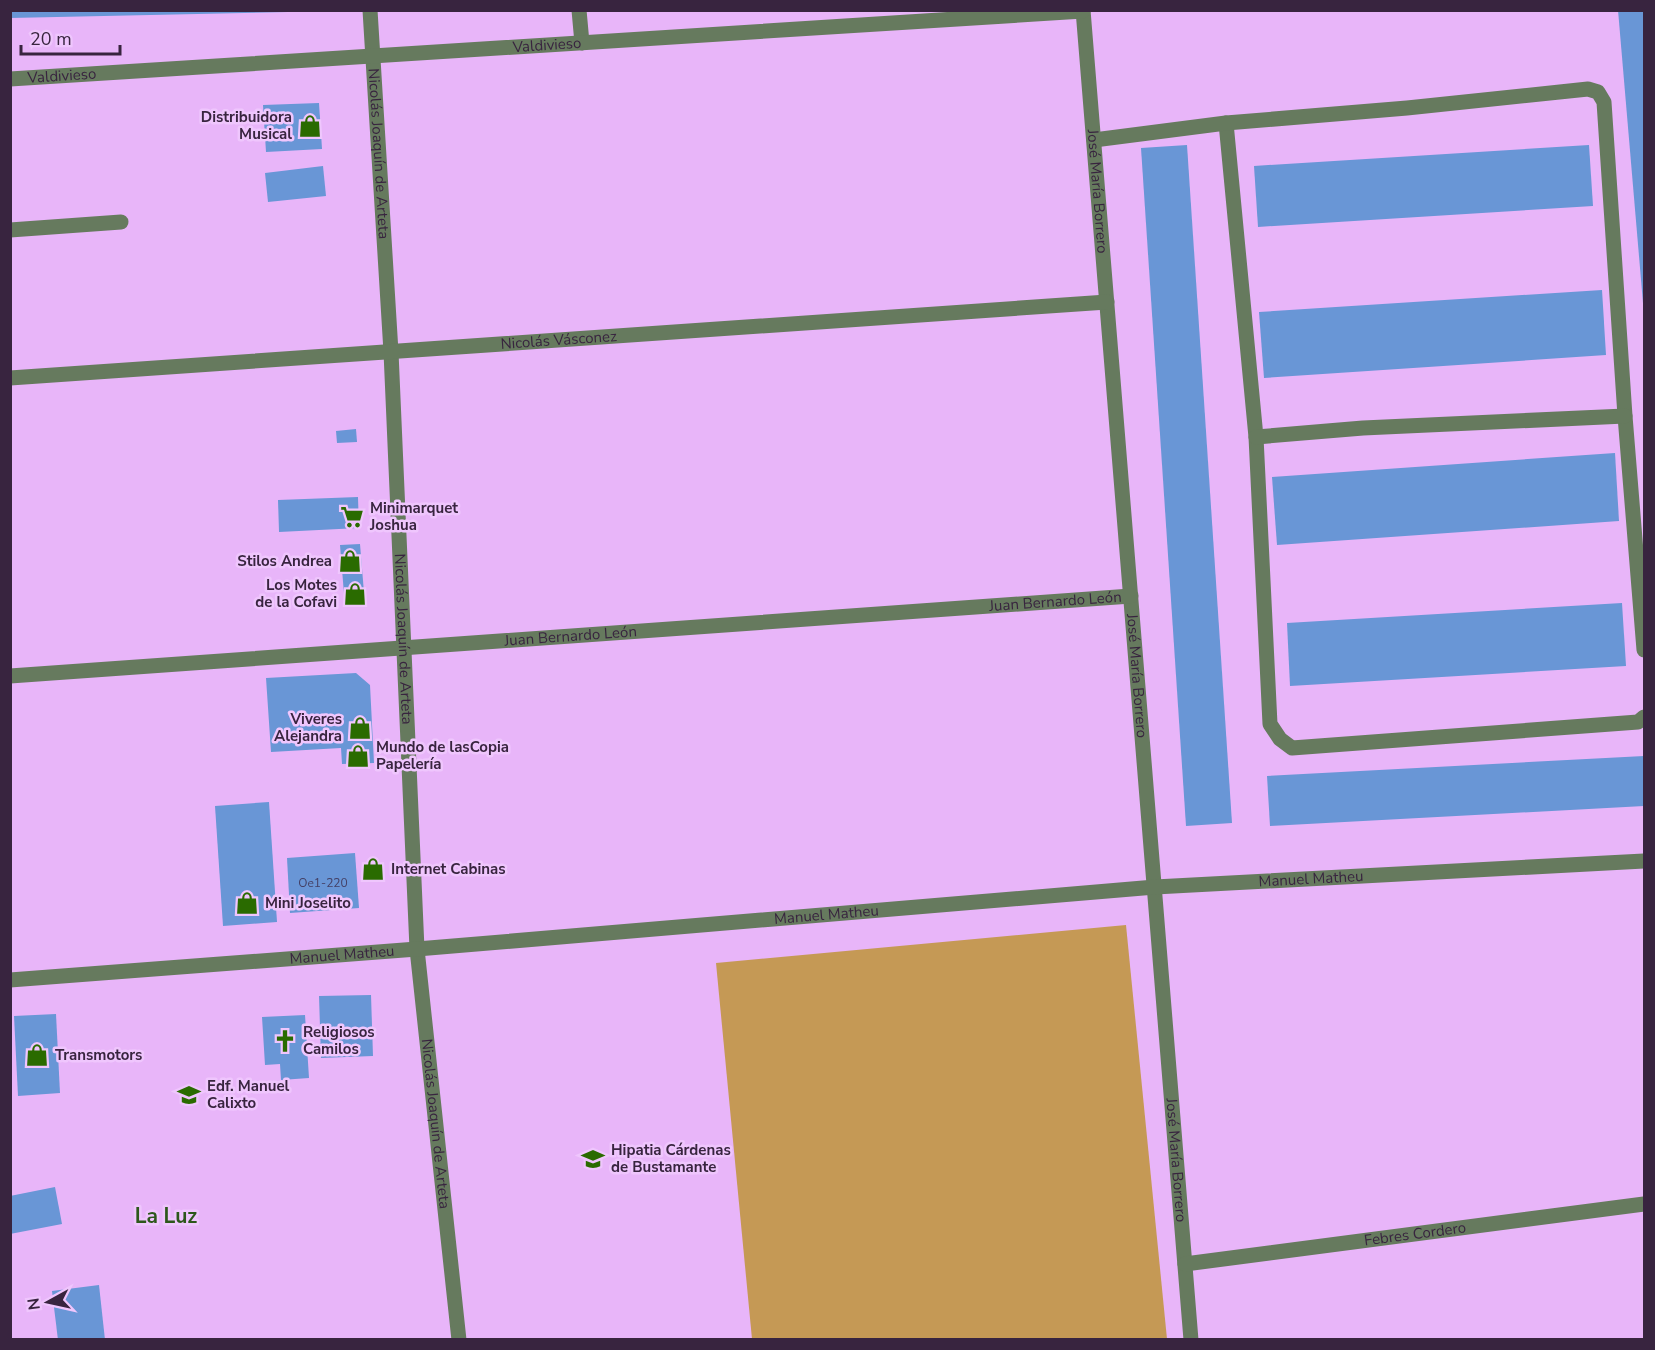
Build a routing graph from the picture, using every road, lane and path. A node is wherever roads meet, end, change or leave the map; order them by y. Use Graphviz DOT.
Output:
graph roads {
  1 [pos="370,10"];
  2 [pos="579,10"];
  3 [pos="1083,11"];
  4 [pos="582,43"];
  5 [pos="372,57"];
  6 [pos="10,79"];
  7 [pos="1226,123"];
  8 [pos="1094,140"];
  9 [pos="121,222"];
  10 [pos="10,230"];
  11 [pos="1107,302"];
  12 [pos="391,352"];
  13 [pos="10,378"];
  14 [pos="1625,416"];
  15 [pos="1256,437"];
  16 [pos="1131,596"];
  17 [pos="404,648"];
  18 [pos="1644,650"];
  19 [pos="10,676"];
  20 [pos="1644,717"];
  21 [pos="1644,861"];
  22 [pos="1155,887"];
  23 [pos="417,949"];
  24 [pos="10,980"];
  25 [pos="1644,1204"];
  26 [pos="1185,1264"];
  27 [pos="459,1340"];
  28 [pos="1191,1340"];
  1 -- 5 [label="street, Nicolás Joaquín de Arteta"];
  2 -- 4 [label="street"];
  3 -- 4 [label="street, Valdivieso"];
  3 -- 8 [label="street, José María Borrero"];
  4 -- 5 [label="street, Valdivieso"];
  5 -- 6 [label="street, Valdivieso"];
  5 -- 12 [label="street, Nicolás Joaquín de Arteta"];
  7 -- 8 [label="street"];
  7 -- 14 [label="street"];
  7 -- 15 [label="street"];
  8 -- 11 [label="street, José María Borrero"];
  9 -- 10 [label="street"];
  11 -- 12 [label="street, Nicolás Vásconez"];
  11 -- 16 [label="street, José María Borrero"];
  12 -- 13 [label="street, Nicolás Vásconez"];
  12 -- 17 [label="street, Nicolás Joaquín de Arteta"];
  14 -- 15 [label="street"];
  14 -- 18 [label="street"];
  15 -- 20 [label="street"];
  16 -- 17 [label="street, Juan Bernardo León"];
  16 -- 22 [label="street, José María Borrero"];
  17 -- 19 [label="street, Juan Bernardo León"];
  17 -- 23 [label="street, Nicolás Joaquín de Arteta"];
  21 -- 22 [label="street, Manuel Matheu"];
  22 -- 23 [label="street, Manuel Matheu"];
  22 -- 26 [label="street, José María Borrero"];
  23 -- 24 [label="street, Manuel Matheu"];
  23 -- 27 [label="street, Nicolás Joaquín de Arteta"];
  25 -- 26 [label="street, Febres Cordero"];
  26 -- 28 [label="street, José María Borrero"];
}
